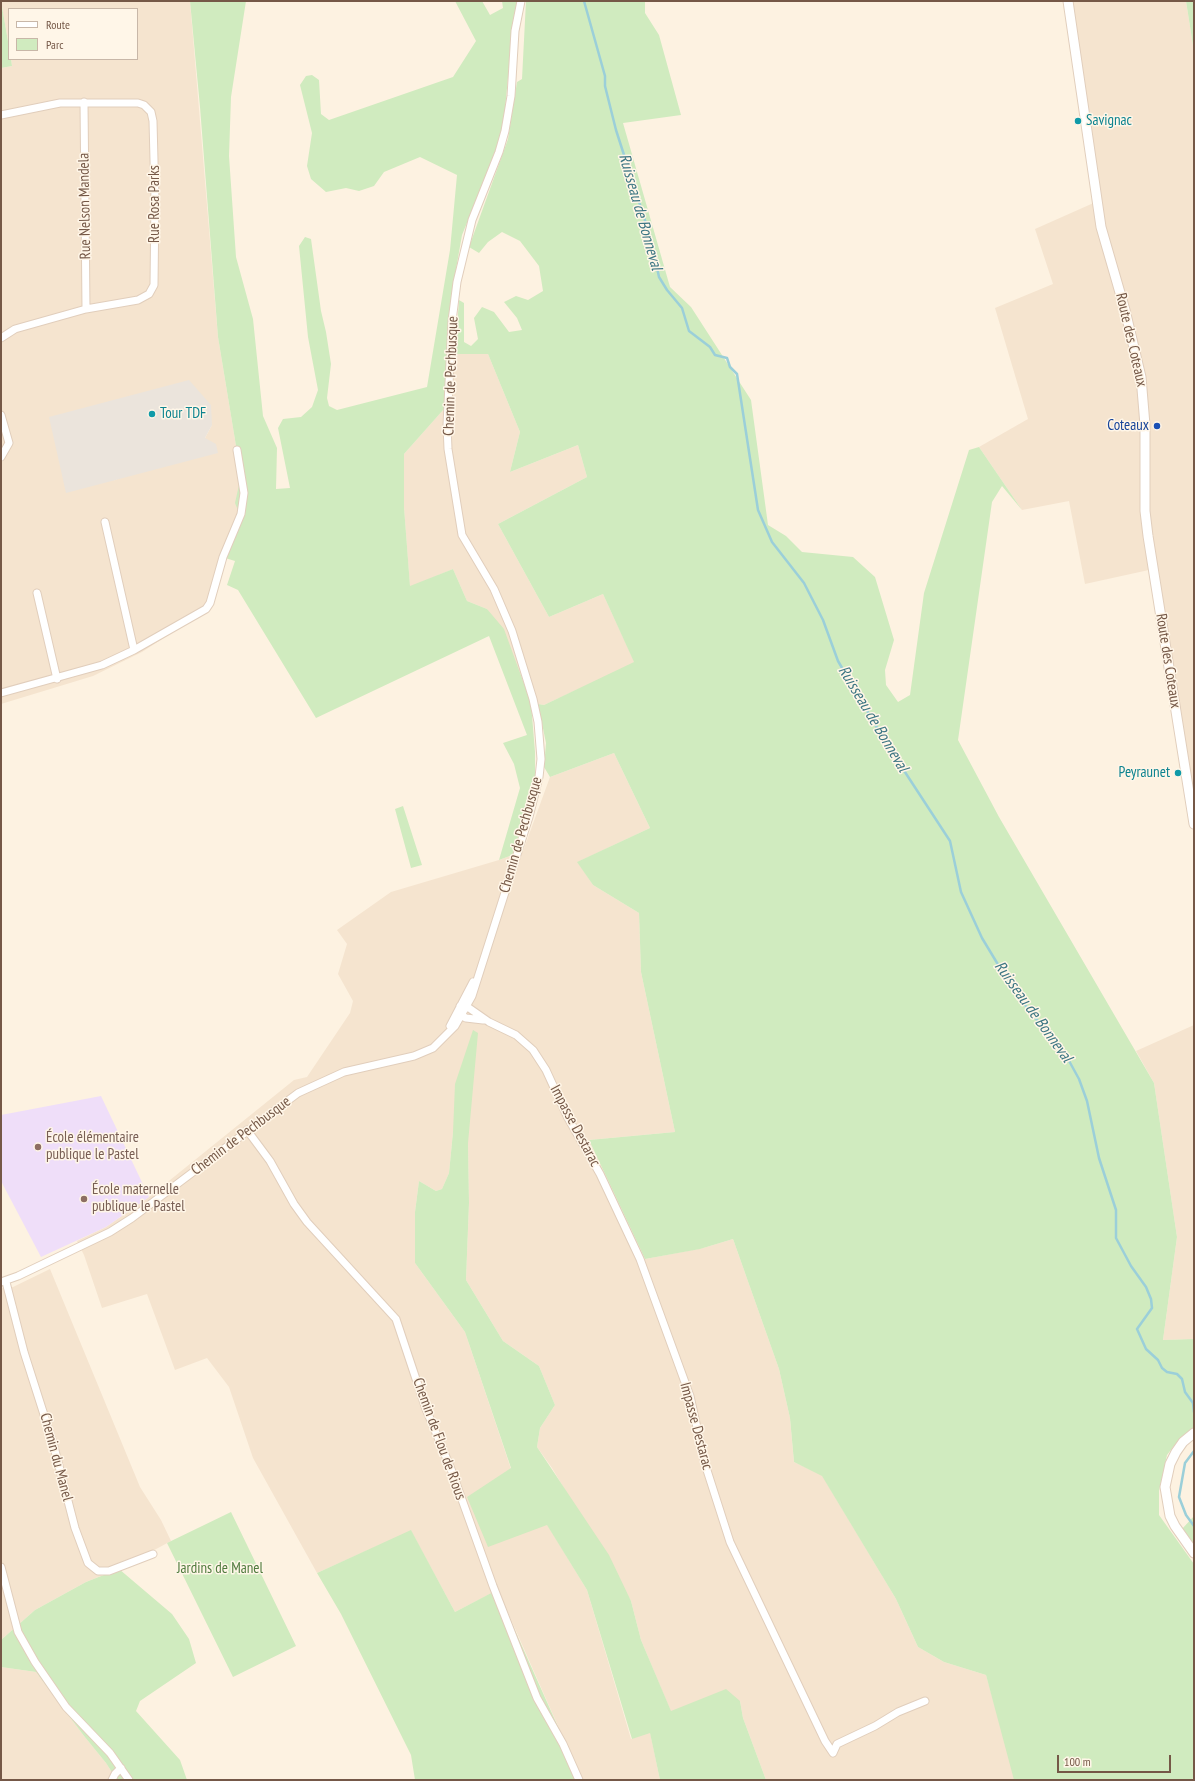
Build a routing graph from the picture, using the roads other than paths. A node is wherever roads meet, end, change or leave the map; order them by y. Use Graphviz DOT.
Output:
graph roads {
  1 [pos="521,1"];
  2 [pos="1068,1"];
  3 [pos="84,102"];
  4 [pos="1,115"];
  5 [pos="86,309"];
  6 [pos="1,338"];
  7 [pos="1,415"];
  8 [pos="238,450"];
  9 [pos="1,457"];
  10 [pos="105,522"];
  11 [pos="37,592"];
  12 [pos="134,650"];
  13 [pos="57,679"];
  14 [pos="1,693"];
  15 [pos="1194,824"];
  16 [pos="463,1007"];
  17 [pos="462,1016"];
  18 [pos="489,1022"];
  19 [pos="447,1034"];
  20 [pos="247,1130"];
  21 [pos="3,1282"];
  22 [pos="1194,1433"];
  23 [pos="1194,1553"];
  24 [pos="152,1554"];
  25 [pos="1,1567"];
  26 [pos="925,1701"];
  27 [pos="121,1768"];
  28 [pos="112,1780"];
  29 [pos="129,1780"];
  30 [pos="579,1780"];
  1 -- 16 [label="street, Chemin de Pechbusque"];
  2 -- 15 [label="street, Route des Coteaux"];
  3 -- 4 [label="street, Rue Rosa Parks"];
  3 -- 5 [label="street, Rue Nelson Mandela"];
  3 -- 5 [label="street, Rue Rosa Parks"];
  5 -- 6 [label="street, Rue Rosa Parks"];
  7 -- 9 [label="street"];
  8 -- 12 [label="street"];
  10 -- 12 [label="street"];
  11 -- 13 [label="street"];
  12 -- 13 [label="street"];
  13 -- 14 [label="street"];
  16 -- 17 [label="street"];
  16 -- 18 [label="street, Impasse Destarac"];
  16 -- 19 [label="street, Chemin de Pechbusque"];
  17 -- 18 [label="street, Impasse Destarac"];
  17 -- 19 [label="street, Chemin de Pechbusque"];
  18 -- 26 [label="street, Impasse Destarac"];
  19 -- 20 [label="street, Chemin de Pechbusque"];
  20 -- 21 [label="street, Chemin de Pechbusque"];
  20 -- 30 [label="street, Chemin de Flou de Rious"];
  21 -- 24 [label="street, Chemin du Manel"];
  22 -- 23 [label="street"];
  25 -- 27 [label="street"];
  27 -- 28 [label="street"];
  27 -- 29 [label="street"];
}
